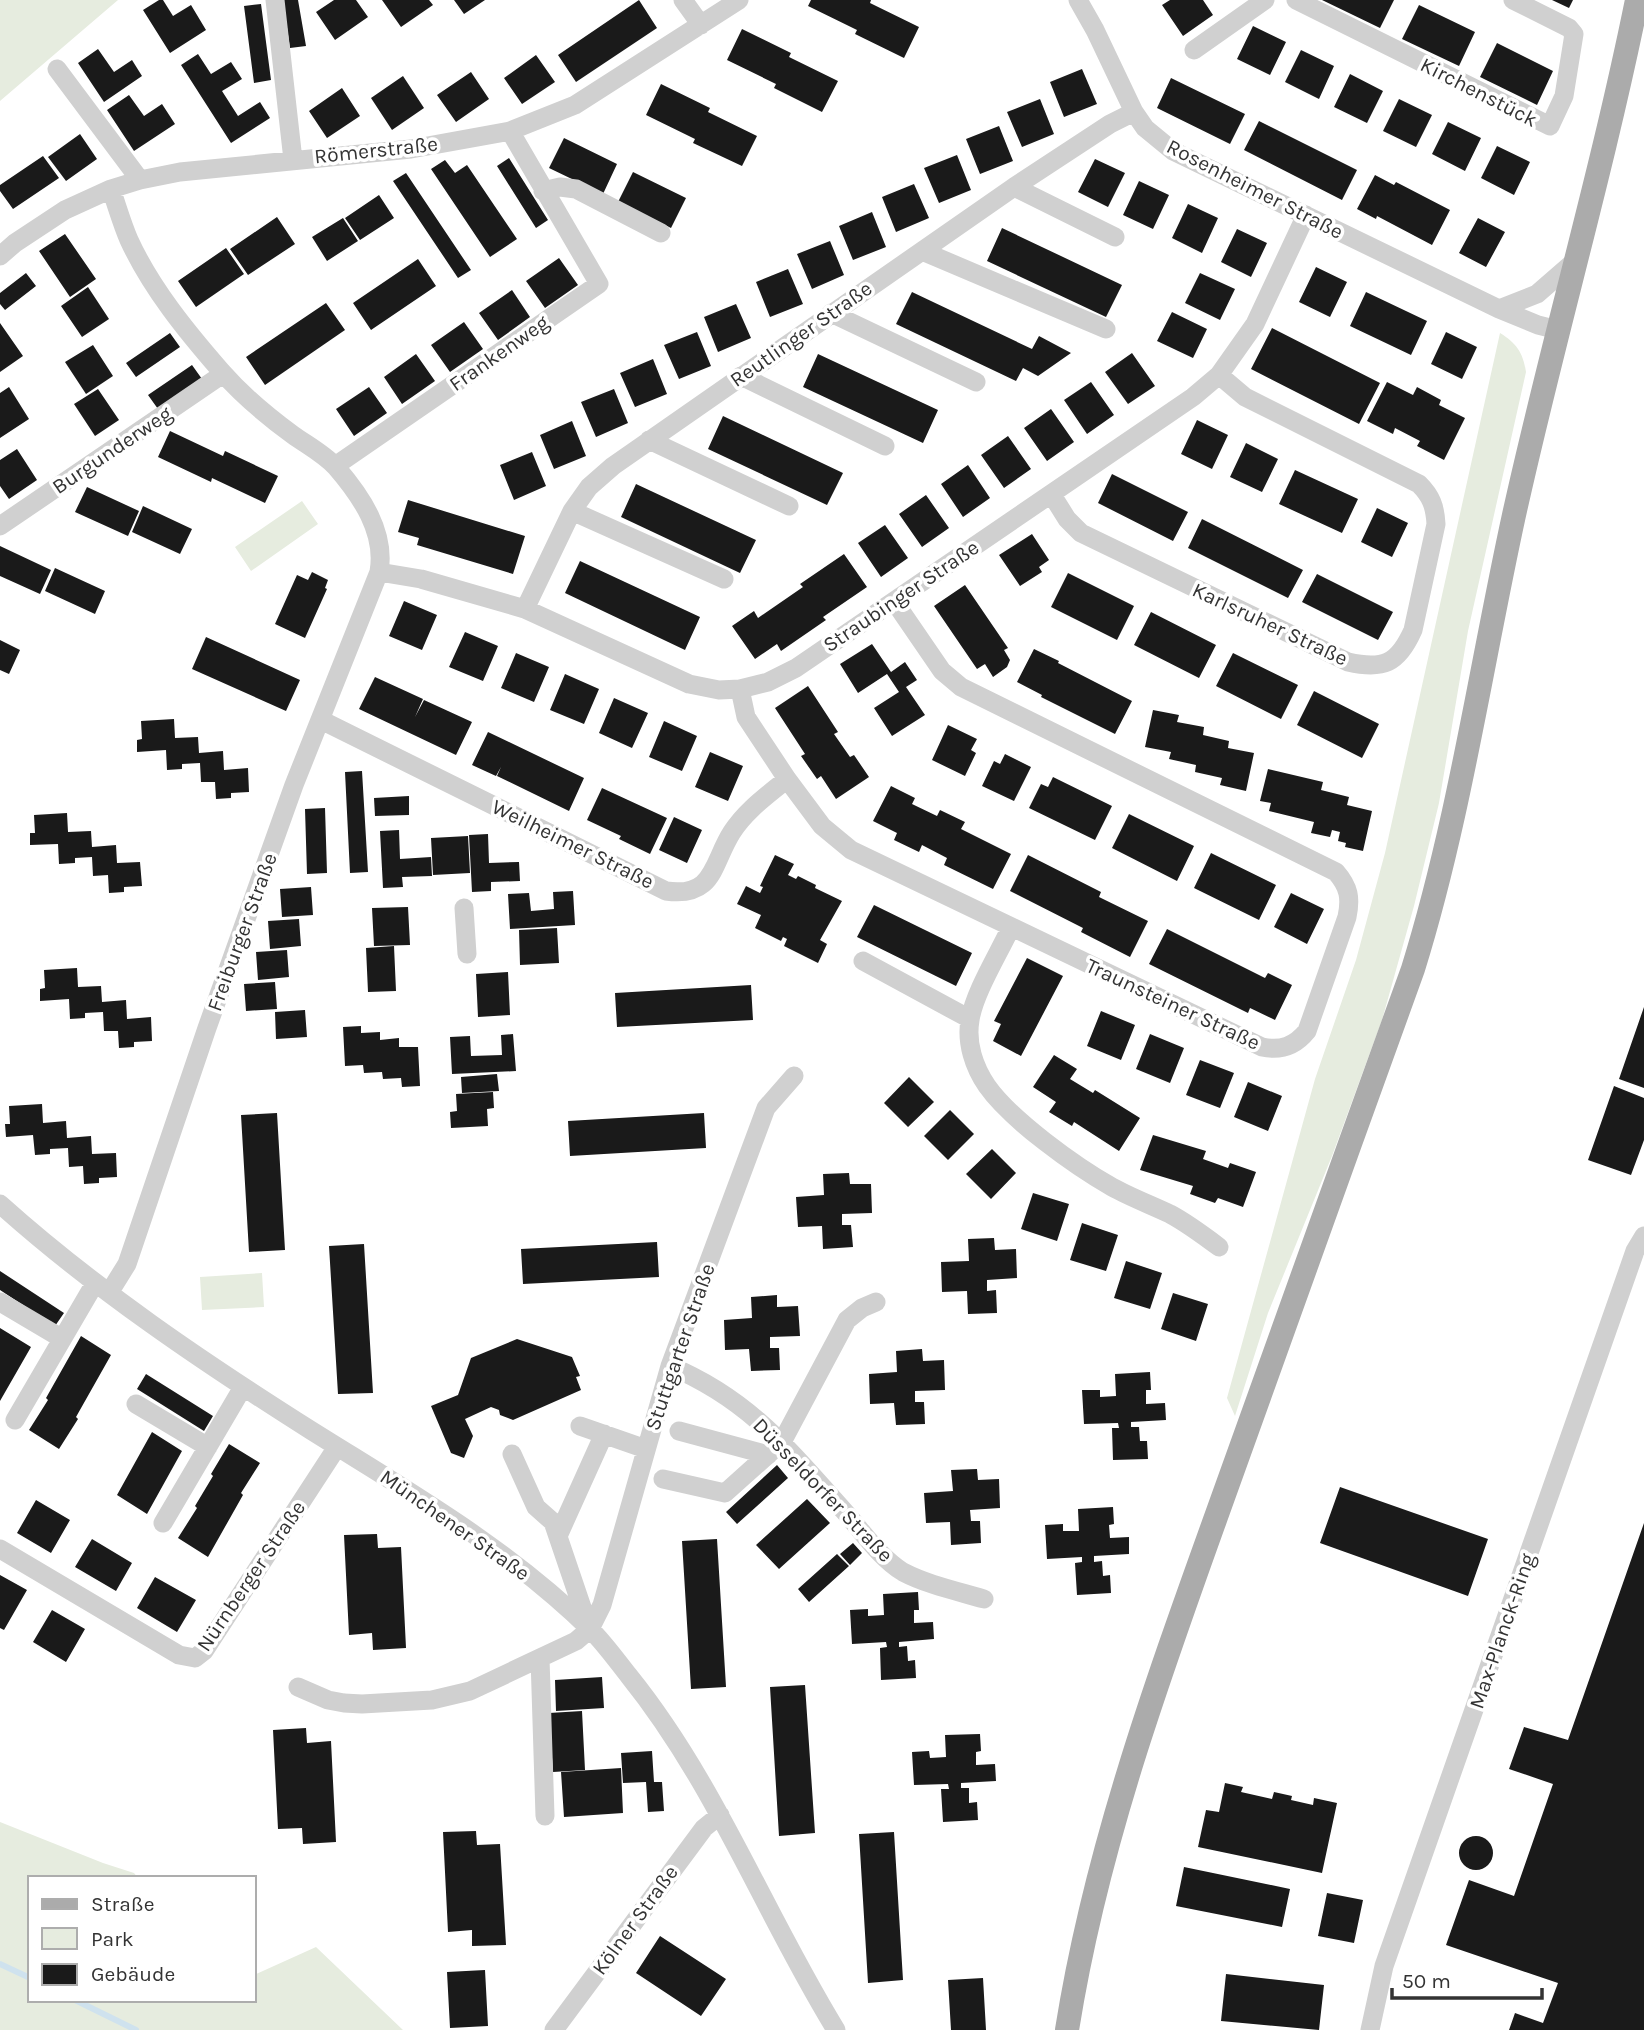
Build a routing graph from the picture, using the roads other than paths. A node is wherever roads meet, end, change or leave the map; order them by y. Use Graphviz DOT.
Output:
graph roads {
  1 [pos="275,0"];
  2 [pos="684,0"];
  3 [pos="739,0"];
  4 [pos="1078,0"];
  5 [pos="1265,0"];
  6 [pos="1296,0"];
  7 [pos="1513,0"];
  8 [pos="1637,0"];
  9 [pos="701,24"];
  10 [pos="1194,50"];
  11 [pos="57,69"];
  12 [pos="1134,112"];
  13 [pos="510,131"];
  14 [pos="293,160"];
  15 [pos="140,180"];
  16 [pos="1014,187"];
  17 [pos="111,189"];
  18 [pos="543,191"];
  19 [pos="1306,215"];
  20 [pos="660,233"];
  21 [pos="1115,237"];
  22 [pos="922,251"];
  23 [pos="0,256"];
  24 [pos="1577,260"];
  25 [pos="1499,309"];
  26 [pos="831,313"];
  27 [pos="1106,329"];
  28 [pos="1558,330"];
  29 [pos="223,374"];
  30 [pos="1219,375"];
  31 [pos="741,376"];
  32 [pos="976,383"];
  33 [pos="649,440"];
  34 [pos="885,446"];
  35 [pos="335,466"];
  36 [pos="1052,495"];
  37 [pos="789,506"];
  38 [pos="572,511"];
  39 [pos="0,526"];
  40 [pos="379,572"];
  41 [pos="724,579"];
  42 [pos="894,601"];
  43 [pos="525,609"];
  44 [pos="740,689"];
  45 [pos="321,720"];
  46 [pos="788,779"];
  47 [pos="464,908"];
  48 [pos="1012,927"];
  49 [pos="467,954"];
  50 [pos="863,961"];
  51 [pos="970,1019"];
  52 [pos="794,1076"];
  53 [pos="0,1204"];
  54 [pos="1644,1236"];
  55 [pos="1219,1247"];
  56 [pos="102,1288"];
  57 [pos="0,1302"];
  58 [pos="876,1302"];
  59 [pos="61,1338"];
  60 [pos="670,1366"];
  61 [pos="243,1387"];
  62 [pos="136,1404"];
  63 [pos="15,1420"];
  64 [pos="580,1426"];
  65 [pos="679,1431"];
  66 [pos="604,1434"];
  67 [pos="208,1447"];
  68 [pos="337,1447"];
  69 [pos="646,1449"];
  70 [pos="775,1449"];
  71 [pos="512,1454"];
  72 [pos="663,1479"];
  73 [pos="163,1523"];
  74 [pos="558,1536"];
  75 [pos="0,1549"];
  76 [pos="984,1600"];
  77 [pos="590,1629"];
  78 [pos="540,1658"];
  79 [pos="298,1687"];
  80 [pos="720,1815"];
  81 [pos="545,1816"];
  82 [pos="554,2030"];
  83 [pos="836,2030"];
  84 [pos="1067,2030"];
  85 [pos="1370,2030"];
  1 -- 14 [label="street"];
  2 -- 9 [label="street"];
  3 -- 9 [label="street, Römerstraße"];
  4 -- 12 [label="street, Rosenheimer Straße"];
  5 -- 10 [label="street"];
  6 -- 7 [label="street, Kirchenstück"];
  8 -- 24 [label="main road"];
  9 -- 13 [label="street, Römerstraße"];
  11 -- 15 [label="street"];
  12 -- 16 [label="street, Reutlinger Straße"];
  12 -- 19 [label="street, Rosenheimer Straße"];
  13 -- 14 [label="street, Römerstraße"];
  13 -- 18 [label="street"];
  14 -- 15 [label="street, Römerstraße"];
  15 -- 17 [label="street, Römerstraße"];
  16 -- 21 [label="street"];
  16 -- 22 [label="street, Reutlinger Straße"];
  17 -- 23 [label="street, Römerstraße"];
  17 -- 29 [label="street"];
  18 -- 20 [label="street"];
  18 -- 35 [label="street, Frankenweg"];
  19 -- 25 [label="street, Rosenheimer Straße"];
  19 -- 30 [label="street, Straubinger Straße"];
  22 -- 26 [label="street, Reutlinger Straße"];
  22 -- 27 [label="street"];
  24 -- 25 [label="street"];
  24 -- 28 [label="main road"];
  25 -- 28 [label="street, Rosenheimer Straße"];
  26 -- 31 [label="street, Reutlinger Straße"];
  26 -- 32 [label="street"];
  28 -- 84 [label="main road"];
  29 -- 35 [label="street"];
  29 -- 39 [label="street, Burgunderweg"];
  30 -- 36 [label="street, Straubinger Straße"];
  30 -- 36 [label="street, Karlsruher Straße"];
  31 -- 33 [label="street, Reutlinger Straße"];
  31 -- 34 [label="street"];
  33 -- 37 [label="street"];
  33 -- 38 [label="street, Reutlinger Straße"];
  35 -- 40 [label="street"];
  36 -- 42 [label="street, Straubinger Straße"];
  38 -- 41 [label="street"];
  38 -- 43 [label="street, Reutlinger Straße"];
  40 -- 43 [label="street, Straubinger Straße"];
  40 -- 45 [label="street, Freiburger Straße"];
  42 -- 44 [label="street, Straubinger Straße"];
  42 -- 48 [label="street, Traunsteiner Straße"];
  43 -- 44 [label="street, Straubinger Straße"];
  44 -- 46 [label="street, Traunsteiner Straße"];
  45 -- 46 [label="street, Weilheimer Straße"];
  45 -- 56 [label="street, Freiburger Straße"];
  46 -- 48 [label="street, Traunsteiner Straße"];
  47 -- 49 [label="street"];
  48 -- 51 [label="street"];
  50 -- 51 [label="street"];
  51 -- 55 [label="street"];
  52 -- 60 [label="street, Stuttgarter Straße"];
  53 -- 56 [label="street, Münchener Straße"];
  54 -- 85 [label="street, Max-Planck-Ring"];
  56 -- 59 [label="street, Freiburger Straße"];
  56 -- 61 [label="street, Münchener Straße"];
  57 -- 59 [label="street"];
  58 -- 70 [label="street"];
  59 -- 63 [label="street, Freiburger Straße"];
  60 -- 69 [label="street, Stuttgarter Straße"];
  60 -- 70 [label="street, Düsseldorfer Straße"];
  61 -- 67 [label="street"];
  61 -- 68 [label="street, Münchener Straße"];
  62 -- 67 [label="street"];
  64 -- 66 [label="street"];
  65 -- 70 [label="street"];
  66 -- 69 [label="street"];
  66 -- 74 [label="street"];
  67 -- 73 [label="street"];
  68 -- 75 [label="street, Nürnberger Straße"];
  68 -- 77 [label="street, Münchener Straße"];
  69 -- 77 [label="street, Stuttgarter Straße"];
  70 -- 72 [label="street"];
  70 -- 76 [label="street, Düsseldorfer Straße"];
  71 -- 74 [label="street"];
  74 -- 77 [label="street"];
  77 -- 78 [label="street"];
  77 -- 80 [label="street, Münchener Straße"];
  78 -- 79 [label="street"];
  78 -- 81 [label="street"];
  80 -- 82 [label="street, Kölner Straße"];
  80 -- 83 [label="street, Münchener Straße"];
}
